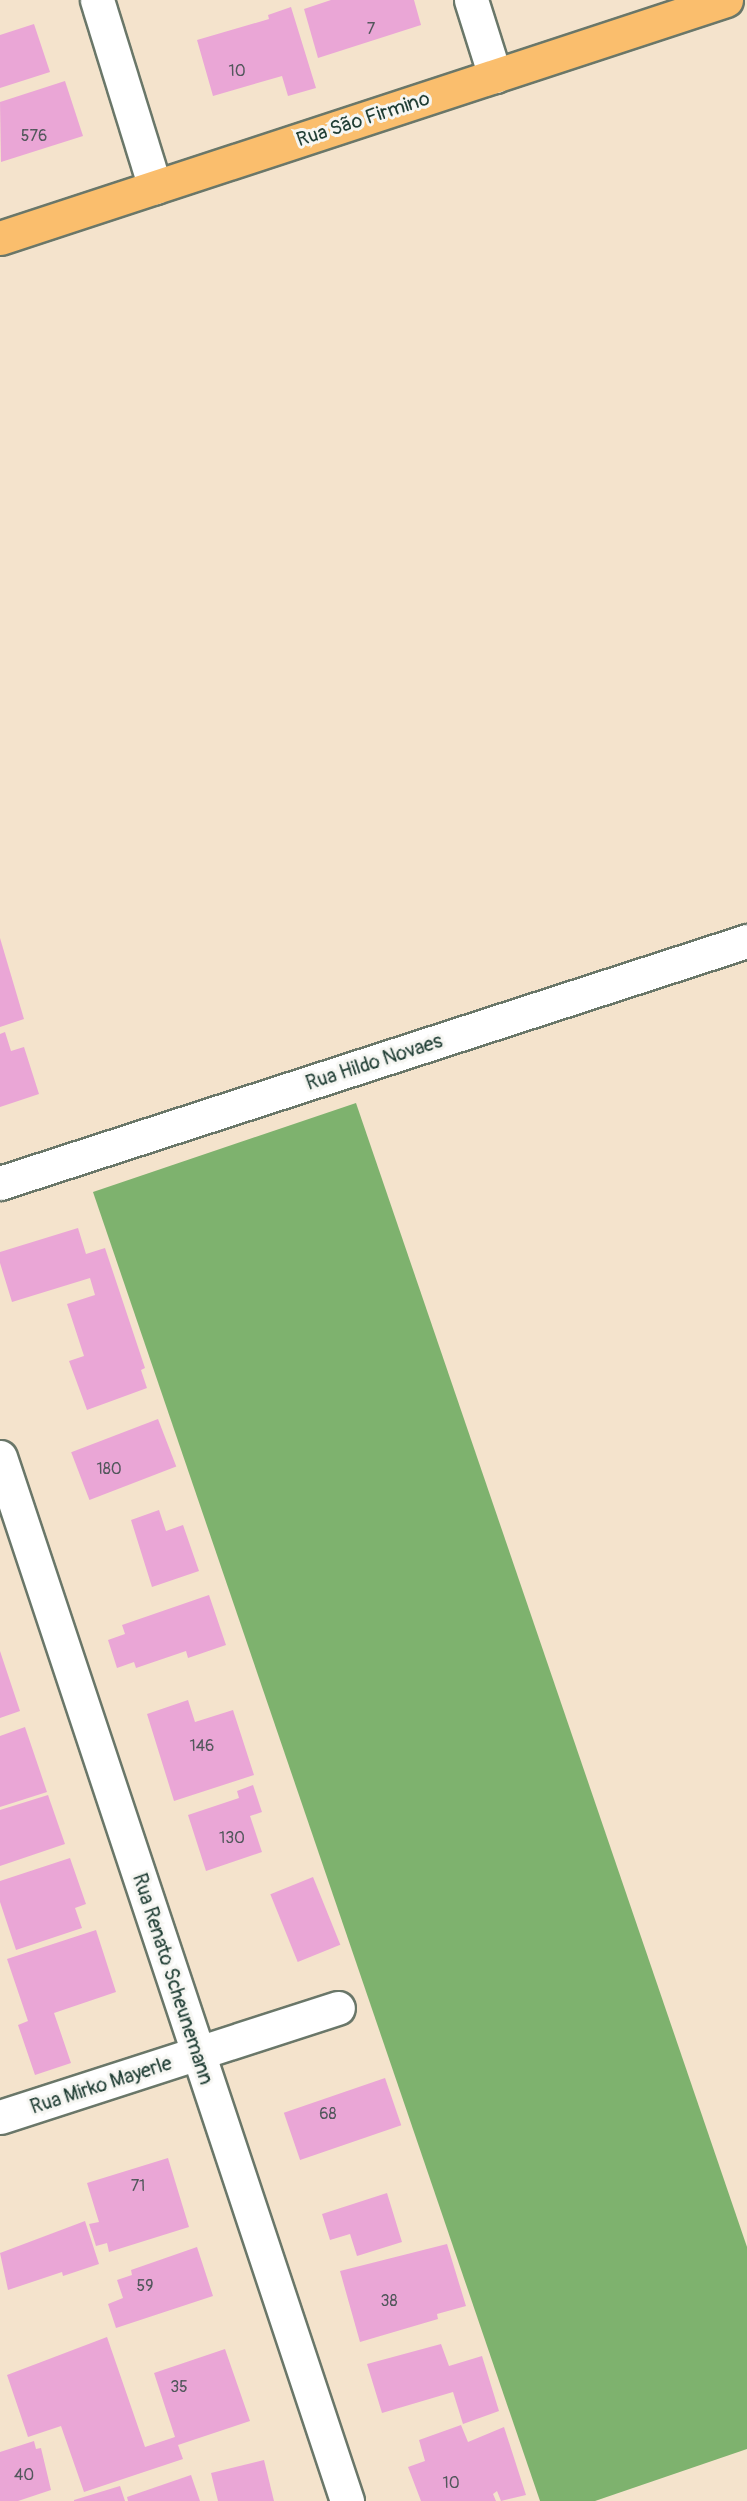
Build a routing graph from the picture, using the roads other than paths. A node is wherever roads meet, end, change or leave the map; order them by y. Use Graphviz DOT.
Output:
graph roads {
  1 [pos="97,0"];
  2 [pos="471,0"];
  3 [pos="726,0"];
  4 [pos="495,76"];
  5 [pos="155,187"];
  6 [pos="0,238"];
  7 [pos="747,940"];
  8 [pos="0,1184"];
  9 [pos="0,1457"];
  10 [pos="338,2008"];
  11 [pos="198,2053"];
  12 [pos="0,2117"];
  13 [pos="347,2501"];
  1 -- 5 [label="street"];
  2 -- 4 [label="street"];
  3 -- 4 [label="main road, Rua São Firmino"];
  4 -- 5 [label="main road, Rua São Firmino"];
  5 -- 6 [label="main road, Rua São Firmino"];
  7 -- 8 [label="street, Rua Hildo Novaes"];
  9 -- 11 [label="street, Rua Renato Scheunemann"];
  10 -- 11 [label="street, Rua Mirko Mayerle"];
  11 -- 12 [label="street, Rua Mirko Mayerle"];
  11 -- 13 [label="street, Rua Renato Scheunemann"];
}
